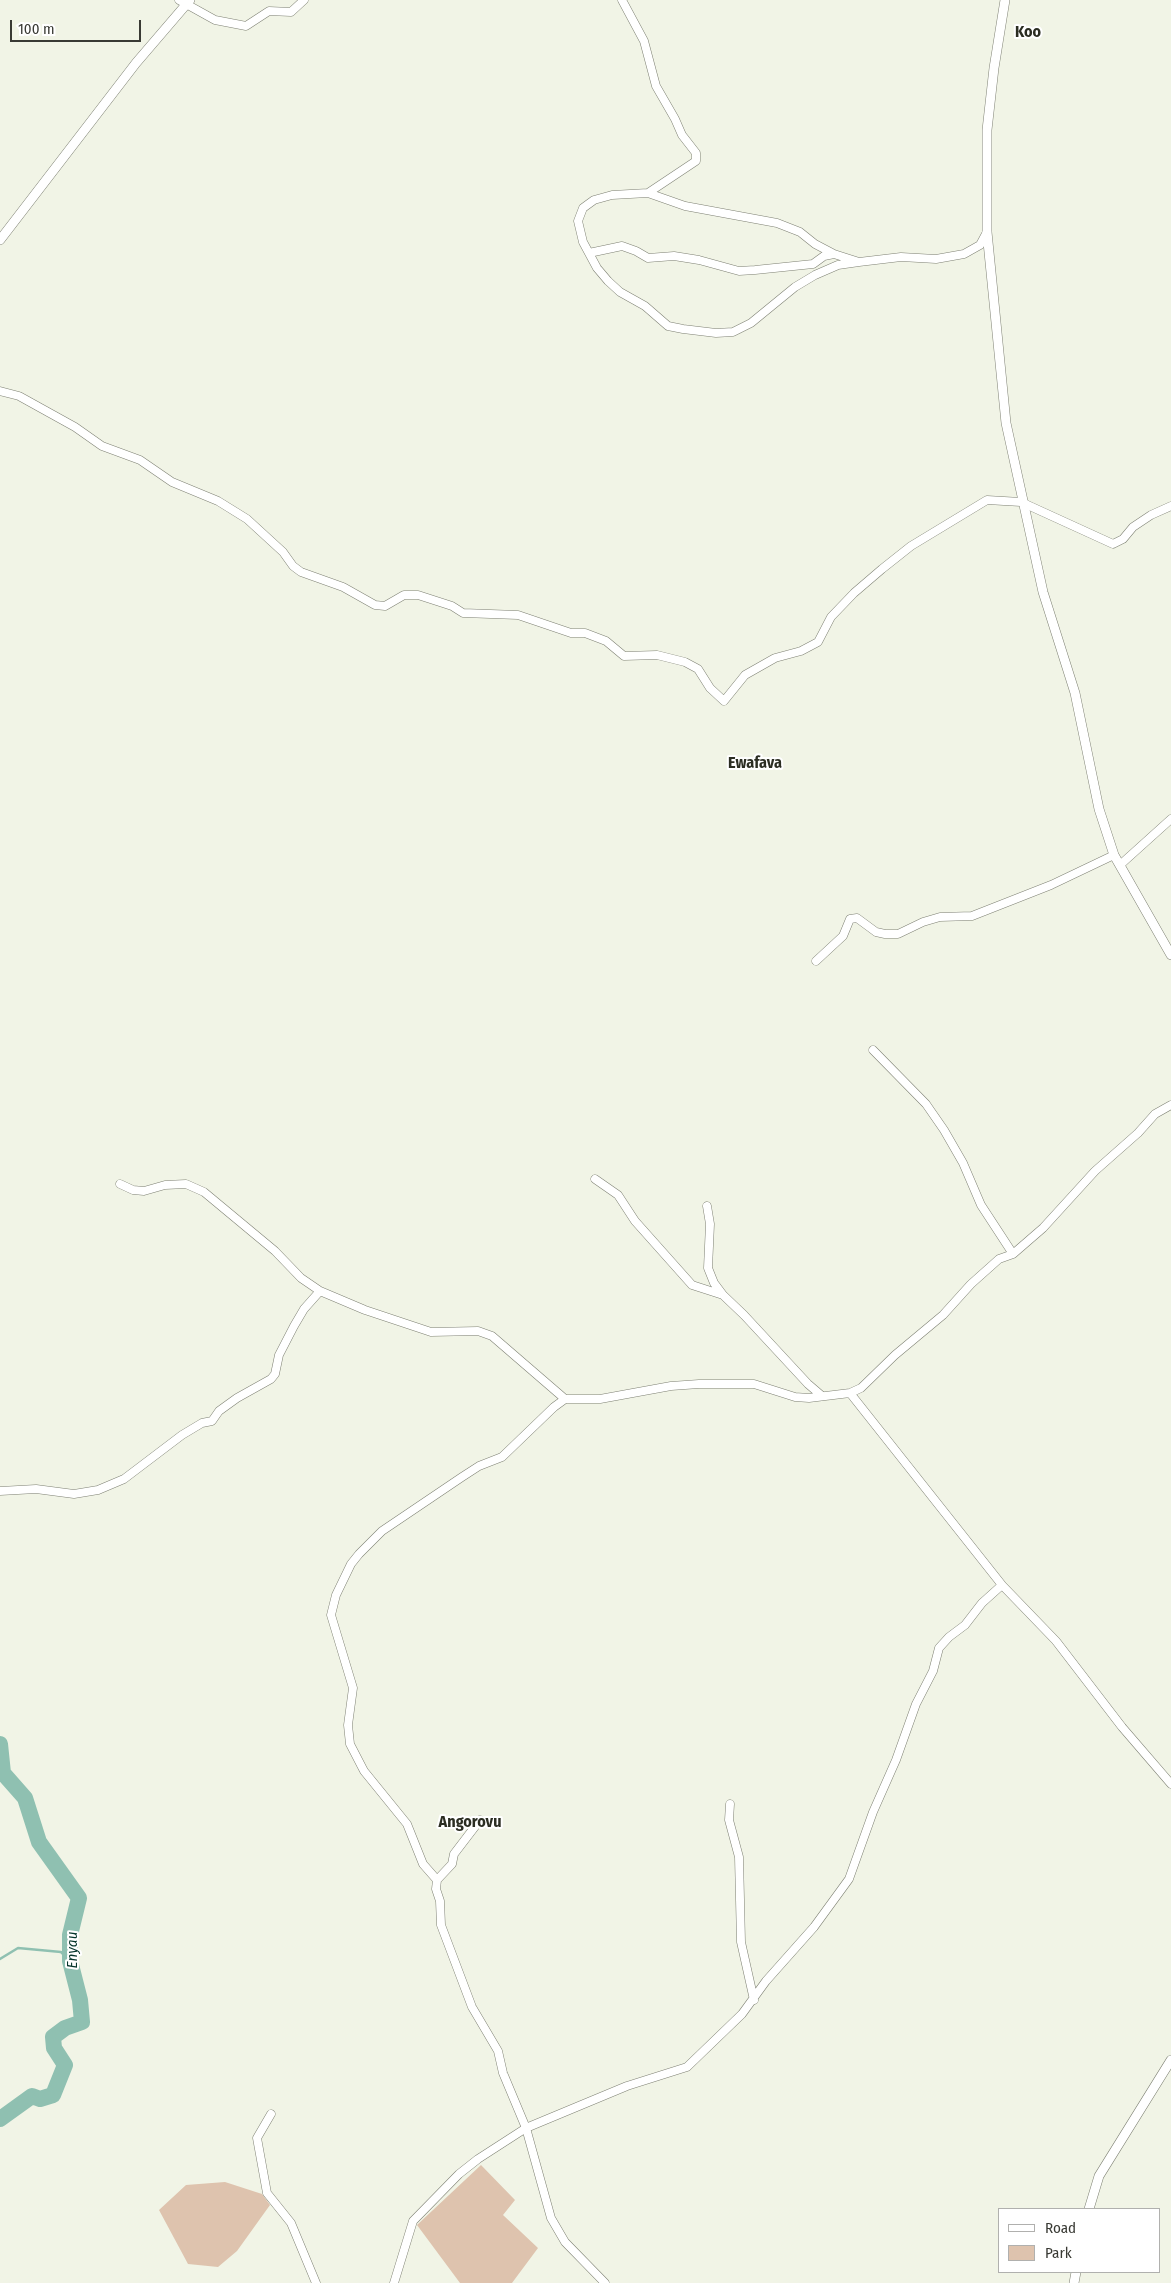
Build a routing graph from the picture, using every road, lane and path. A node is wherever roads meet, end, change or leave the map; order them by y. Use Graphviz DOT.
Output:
graph roads {
  1 [pos="304,0"];
  2 [pos="622,0"];
  3 [pos="1006,0"];
  4 [pos="185,1"];
  5 [pos="648,193"];
  6 [pos="987,232"];
  7 [pos="0,240"];
  8 [pos="589,253"];
  9 [pos="834,254"];
  10 [pos="859,262"];
  11 [pos="0,391"];
  12 [pos="1021,502"];
  13 [pos="1171,506"];
  14 [pos="1171,819"];
  15 [pos="1114,855"];
  16 [pos="1120,865"];
  17 [pos="1171,955"];
  18 [pos="816,961"];
  19 [pos="873,1050"];
  20 [pos="1171,1104"];
  21 [pos="595,1179"];
  22 [pos="120,1184"];
  23 [pos="707,1206"];
  24 [pos="1013,1254"];
  25 [pos="320,1291"];
  26 [pos="723,1295"];
  27 [pos="850,1393"];
  28 [pos="822,1396"];
  29 [pos="565,1399"];
  30 [pos="0,1491"];
  31 [pos="1002,1585"];
  32 [pos="1171,1784"];
  33 [pos="730,1804"];
  34 [pos="480,1820"];
  35 [pos="437,1880"];
  36 [pos="754,2000"];
  37 [pos="1171,2060"];
  38 [pos="271,2114"];
  39 [pos="526,2128"];
  40 [pos="1089,2208"];
  41 [pos="316,2283"];
  42 [pos="394,2283"];
  43 [pos="605,2283"];
  1 -- 4 [label="street"];
  2 -- 5 [label="street"];
  3 -- 6 [label="street"];
  4 -- 7 [label="street"];
  5 -- 8 [label="street"];
  5 -- 9 [label="street"];
  6 -- 10 [label="street"];
  6 -- 12 [label="street"];
  8 -- 9 [label="street"];
  8 -- 10 [label="street"];
  9 -- 10 [label="street"];
  11 -- 12 [label="street"];
  12 -- 13 [label="street"];
  12 -- 15 [label="street"];
  14 -- 16 [label="street"];
  15 -- 16 [label="street"];
  15 -- 18 [label="street"];
  16 -- 17 [label="street"];
  19 -- 24 [label="street"];
  20 -- 24 [label="street"];
  21 -- 26 [label="street"];
  22 -- 25 [label="street"];
  23 -- 26 [label="street"];
  24 -- 27 [label="street"];
  25 -- 29 [label="street"];
  25 -- 30 [label="street"];
  26 -- 28 [label="street"];
  27 -- 28 [label="street"];
  27 -- 31 [label="street"];
  28 -- 29 [label="street"];
  29 -- 35 [label="street"];
  31 -- 32 [label="street"];
  31 -- 36 [label="street"];
  33 -- 36 [label="street"];
  34 -- 35 [label="street"];
  35 -- 39 [label="street"];
  36 -- 39 [label="street"];
  37 -- 40 [label="street"];
  38 -- 41 [label="street"];
  39 -- 42 [label="street"];
  39 -- 43 [label="street"];
}
